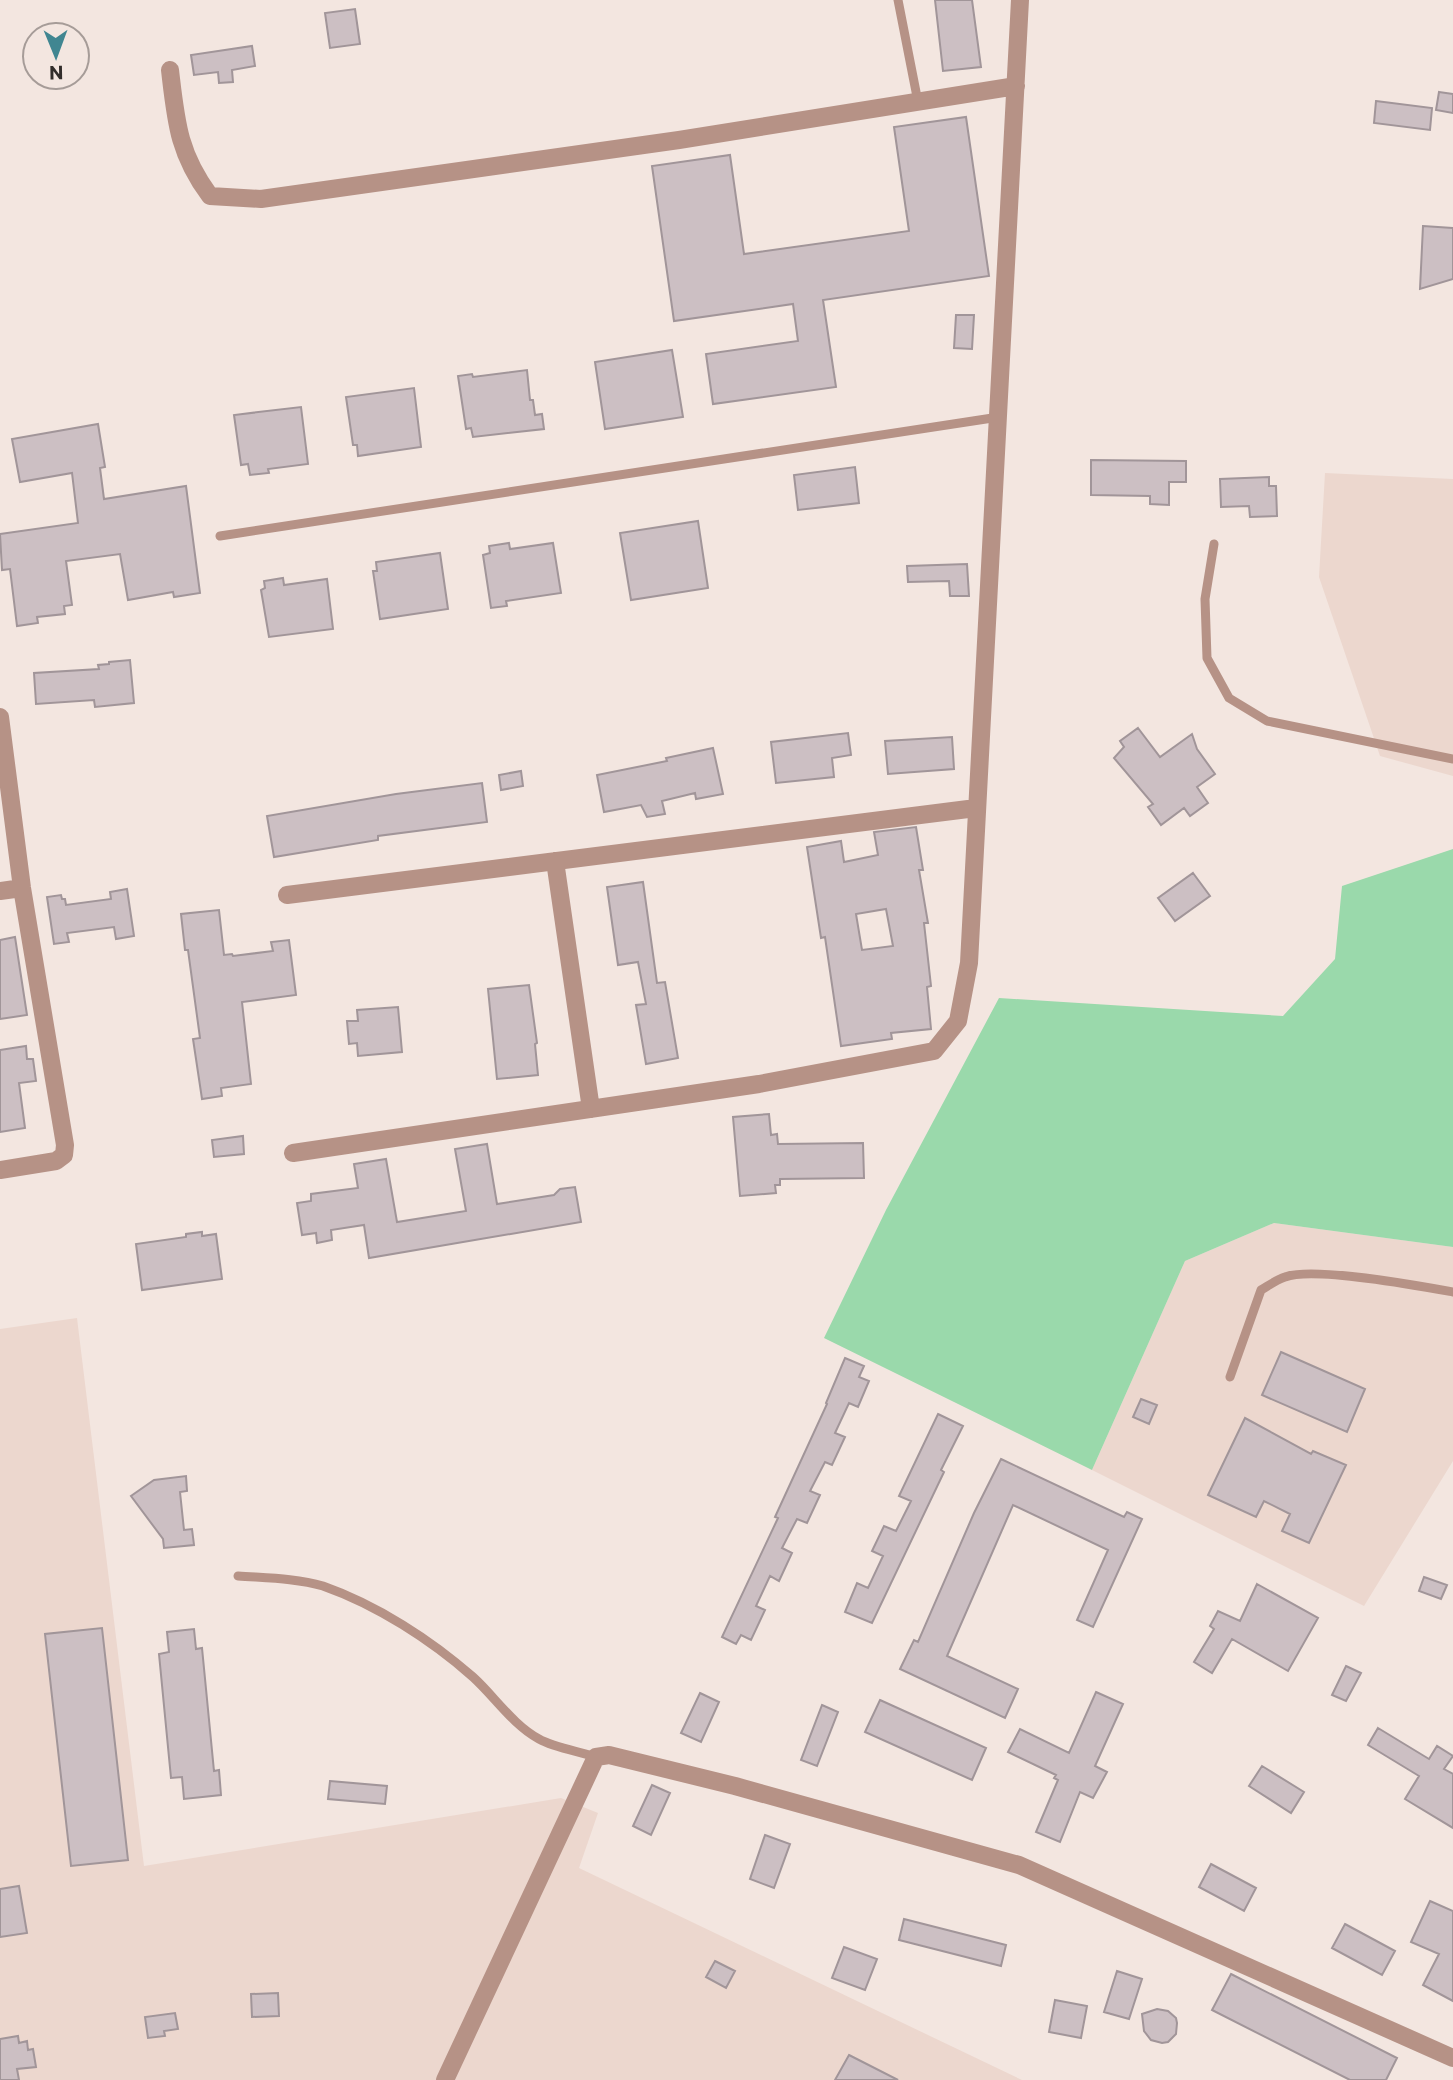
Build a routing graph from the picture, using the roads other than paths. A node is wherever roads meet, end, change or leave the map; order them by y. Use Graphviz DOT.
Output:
graph roads {
  1 [pos="898,0"];
  2 [pos="1020,0"];
  3 [pos="170,70"];
  4 [pos="1016,86"];
  5 [pos="918,102"];
  6 [pos="999,417"];
  7 [pos="220,536"];
  8 [pos="1214,544"];
  9 [pos="0,717"];
  10 [pos="1453,759"];
  11 [pos="976,808"];
  12 [pos="555,861"];
  13 [pos="22,888"];
  14 [pos="0,891"];
  15 [pos="287,895"];
  16 [pos="591,1109"];
  17 [pos="293,1153"];
  18 [pos="0,1170"];
  19 [pos="1453,1292"];
  20 [pos="1230,1377"];
  21 [pos="238,1576"];
  22 [pos="596,1757"];
  23 [pos="1453,2058"];
  24 [pos="444,2080"];
  1 -- 5 [label="lane"];
  2 -- 4 [label="street"];
  3 -- 5 [label="street"];
  4 -- 5 [label="street"];
  4 -- 6 [label="street"];
  6 -- 7 [label="lane"];
  6 -- 11 [label="street"];
  8 -- 10 [label="lane"];
  9 -- 13 [label="street"];
  11 -- 12 [label="street"];
  11 -- 16 [label="street"];
  12 -- 15 [label="street"];
  12 -- 16 [label="street"];
  13 -- 14 [label="street"];
  13 -- 18 [label="street"];
  16 -- 17 [label="street"];
  19 -- 20 [label="lane"];
  21 -- 22 [label="lane"];
  22 -- 23 [label="street"];
  22 -- 24 [label="street"];
}
